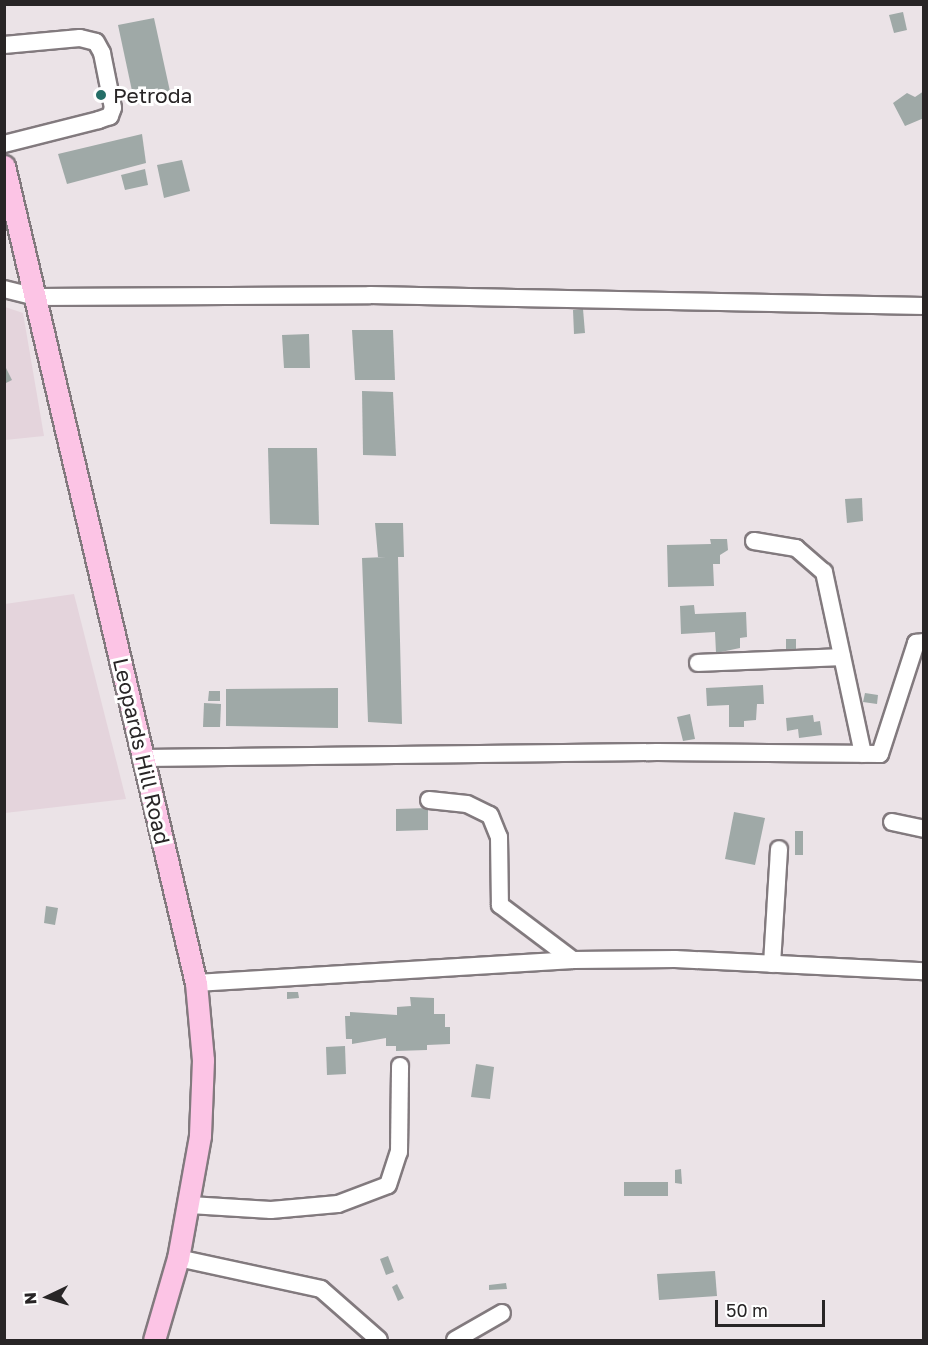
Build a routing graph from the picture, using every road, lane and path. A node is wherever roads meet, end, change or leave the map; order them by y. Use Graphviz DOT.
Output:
graph roads {
  1 [pos="4,45"];
  2 [pos="4,144"];
  3 [pos="4,166"];
  4 [pos="4,289"];
  5 [pos="36,297"];
  6 [pos="924,306"];
  7 [pos="754,541"];
  8 [pos="924,642"];
  9 [pos="842,657"];
  10 [pos="698,663"];
  11 [pos="863,754"];
  12 [pos="144,758"];
  13 [pos="429,800"];
  14 [pos="892,822"];
  15 [pos="924,829"];
  16 [pos="779,849"];
  17 [pos="573,960"];
  18 [pos="772,964"];
  19 [pos="924,971"];
  20 [pos="196,983"];
  21 [pos="400,1066"];
  22 [pos="190,1204"];
  23 [pos="178,1258"];
  24 [pos="502,1313"];
  25 [pos="154,1341"];
  26 [pos="379,1341"];
  27 [pos="455,1341"];
  1 -- 2 [label="street"];
  3 -- 5 [label="main road, Leopards Hill Road"];
  4 -- 5 [label="street"];
  5 -- 6 [label="street"];
  5 -- 12 [label="main road, Leopards Hill Road"];
  7 -- 9 [label="street"];
  8 -- 11 [label="street"];
  9 -- 10 [label="street"];
  9 -- 11 [label="street"];
  11 -- 12 [label="street"];
  12 -- 20 [label="main road, Leopards Hill Road"];
  13 -- 17 [label="street"];
  14 -- 15 [label="street"];
  16 -- 18 [label="street"];
  17 -- 18 [label="street"];
  17 -- 20 [label="street"];
  18 -- 19 [label="street"];
  20 -- 22 [label="main road, Leopards Hill Road"];
  21 -- 22 [label="street"];
  22 -- 23 [label="main road, Leopards Hill Road"];
  23 -- 25 [label="main road, Leopards Hill Road"];
  23 -- 26 [label="street"];
  24 -- 27 [label="street"];
}
